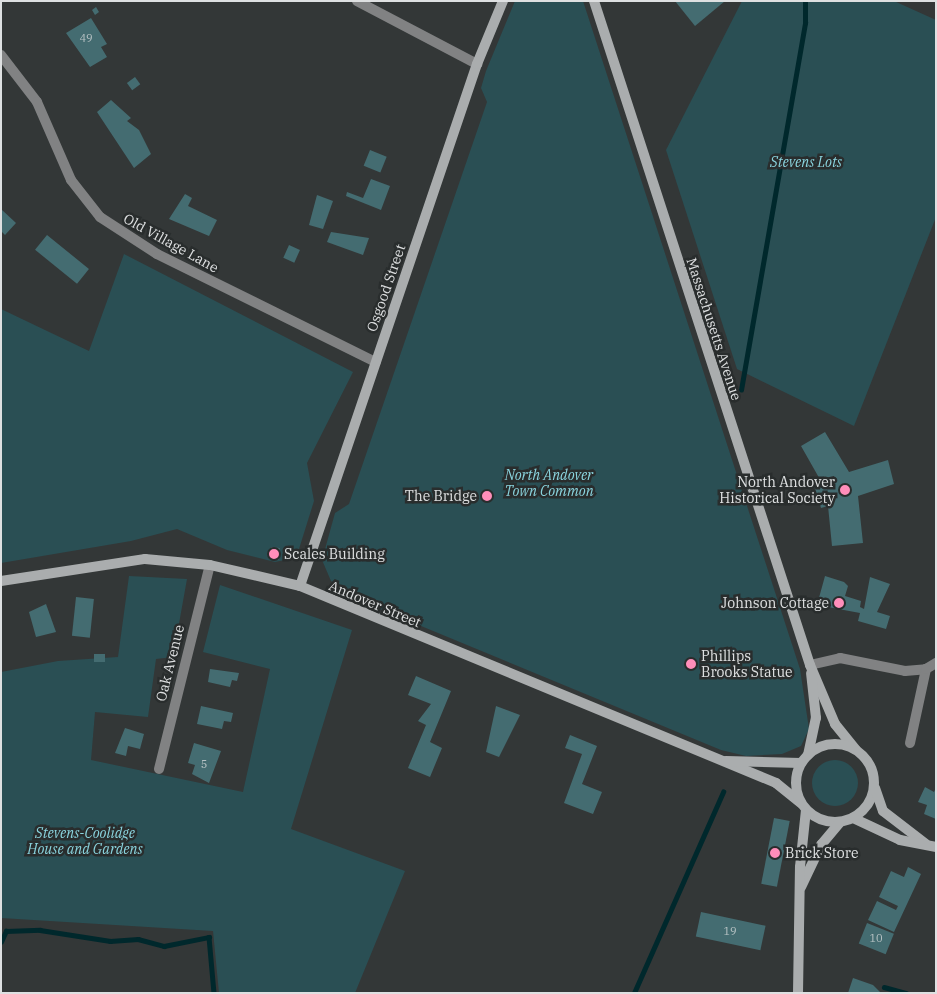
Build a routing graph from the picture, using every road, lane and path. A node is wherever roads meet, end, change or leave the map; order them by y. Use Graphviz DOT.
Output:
graph roads {
  1 [pos="357,1"];
  2 [pos="503,1"];
  3 [pos="594,1"];
  4 [pos="1,55"];
  5 [pos="477,64"];
  6 [pos="376,362"];
  7 [pos="210,565"];
  8 [pos="1,581"];
  9 [pos="300,586"];
  10 [pos="936,663"];
  11 [pos="810,665"];
  12 [pos="926,669"];
  13 [pos="910,743"];
  14 [pos="856,750"];
  15 [pos="804,759"];
  16 [pos="720,760"];
  17 [pos="159,769"];
  18 [pos="875,785"];
  19 [pos="804,806"];
  20 [pos="853,818"];
  21 [pos="840,822"];
  22 [pos="931,846"];
  23 [pos="801,888"];
  24 [pos="798,993"];
  1 -- 5 [label="street"];
  2 -- 5 [label="main road, Osgood Street"];
  3 -- 11 [label="main road, Massachusetts Avenue"];
  4 -- 6 [label="street, Old Village Lane"];
  5 -- 6 [label="main road, Osgood Street"];
  6 -- 9 [label="main road, Osgood Street"];
  7 -- 8 [label="main road, Andover Street"];
  7 -- 9 [label="main road, Andover Street"];
  7 -- 17 [label="street, Oak Avenue"];
  9 -- 16 [label="main road, Andover Street"];
  10 -- 12 [label="street"];
  11 -- 12 [label="street"];
  11 -- 14 [label="main road, Massachusetts Avenue"];
  11 -- 15 [label="main road, Massachusetts Avenue"];
  12 -- 13 [label="street"];
  14 -- 15 [label="main road"];
  14 -- 18 [label="main road"];
  15 -- 16 [label="main road, Andover Street"];
  15 -- 19 [label="main road"];
  16 -- 19 [label="main road, Andover Street"];
  18 -- 20 [label="main road"];
  18 -- 22 [label="main road"];
  19 -- 21 [label="main road"];
  19 -- 23 [label="main road"];
  20 -- 21 [label="main road"];
  20 -- 22 [label="main road"];
  21 -- 23 [label="main road"];
  23 -- 24 [label="main road"];
}
